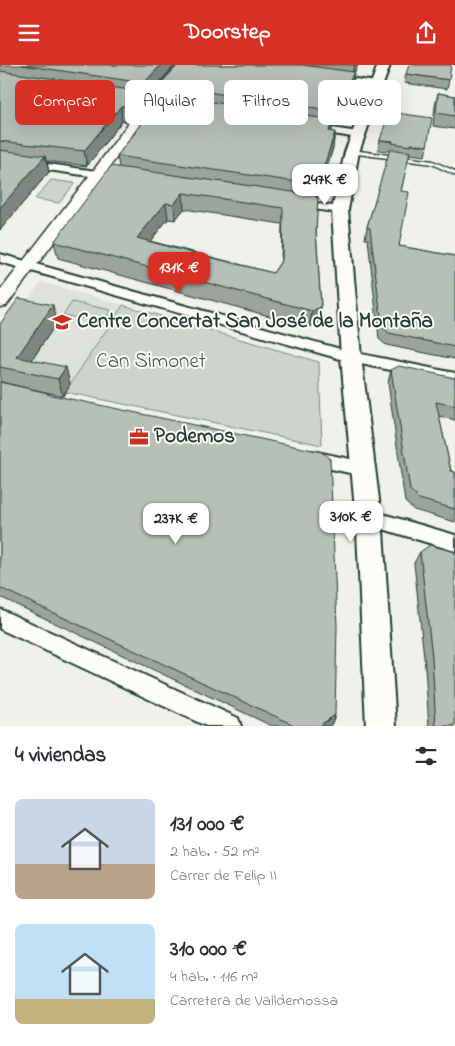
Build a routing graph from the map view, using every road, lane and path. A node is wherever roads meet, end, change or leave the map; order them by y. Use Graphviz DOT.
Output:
graph roads {
  1 [pos="184,65"];
  2 [pos="384,65"];
  3 [pos="325,78"];
  4 [pos="340,80"];
  5 [pos="379,80"];
  6 [pos="362,125"];
  7 [pos="300,126"];
  8 [pos="358,135"];
  9 [pos="352,152"];
  10 [pos="0,160"];
  11 [pos="455,173"];
  12 [pos="98,174"];
  13 [pos="116,177"];
  14 [pos="288,203"];
  15 [pos="340,210"];
  16 [pos="0,258"];
  17 [pos="27,265"];
  18 [pos="0,303"];
  19 [pos="351,357"];
  20 [pos="455,378"];
  21 [pos="295,454"];
  22 [pos="364,469"];
  23 [pos="369,519"];
  24 [pos="455,543"];
  25 [pos="0,619"];
  26 [pos="230,726"];
  27 [pos="381,726"];
  1 -- 12 [label="street"];
  2 -- 5 [label="main road"];
  3 -- 4 [label="street"];
  6 -- 8 [label="main road"];
  7 -- 8 [label="street"];
  8 -- 9 [label="main road"];
  9 -- 11 [label="lane"];
  9 -- 15 [label="main road"];
  10 -- 12 [label="street"];
  12 -- 13 [label="street"];
  12 -- 17 [label="street"];
  14 -- 15 [label="street"];
  15 -- 19 [label="main road"];
  16 -- 17 [label="street"];
  17 -- 18 [label="street"];
  17 -- 19 [label="street"];
  19 -- 20 [label="street"];
  19 -- 22 [label="main road"];
  21 -- 22 [label="street"];
  22 -- 23 [label="main road"];
  23 -- 24 [label="street"];
  23 -- 27 [label="main road"];
  25 -- 26 [label="street"];
}
